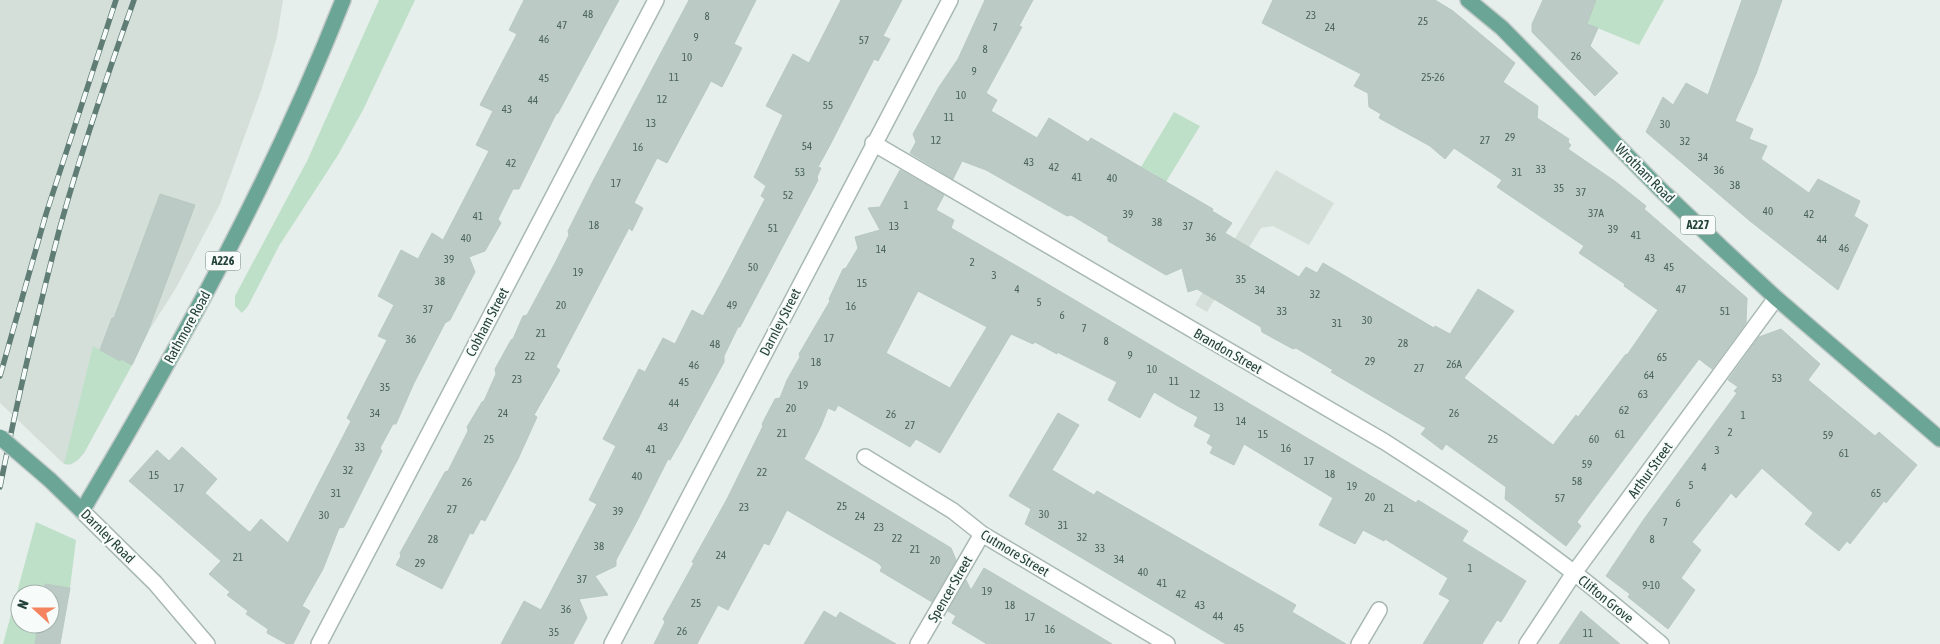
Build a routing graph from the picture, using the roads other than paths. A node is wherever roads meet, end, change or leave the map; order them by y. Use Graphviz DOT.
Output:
graph roads {
  1 [pos="343,0"];
  2 [pos="656,0"];
  3 [pos="950,0"];
  4 [pos="1475,2"];
  5 [pos="873,144"];
  6 [pos="1776,298"];
  7 [pos="0,437"];
  8 [pos="1940,439"];
  9 [pos="865,457"];
  10 [pos="82,511"];
  11 [pos="982,534"];
  12 [pos="1574,573"];
  13 [pos="1379,610"];
  14 [pos="207,644"];
  15 [pos="319,644"];
  16 [pos="612,644"];
  17 [pos="918,644"];
  18 [pos="1167,644"];
  19 [pos="1359,644"];
  20 [pos="1527,644"];
  21 [pos="1661,644"];
  1 -- 10 [label="main road, Rathmore Road / A226"];
  2 -- 15 [label="street, Cobham Street"];
  3 -- 5 [label="street, Darnley Street"];
  4 -- 6 [label="main road, Wrotham Road / A227"];
  5 -- 12 [label="street, Brandon Street"];
  5 -- 16 [label="street, Darnley Street"];
  6 -- 8 [label="main road, Wrotham Road / A227"];
  6 -- 12 [label="street, Arthur Street"];
  7 -- 10 [label="main road, Darnley Road, bridge"];
  9 -- 11 [label="street, Cutmore Street"];
  10 -- 14 [label="street, Darnley Road"];
  11 -- 17 [label="street, Spencer Street"];
  11 -- 18 [label="street, Cutmore Street"];
  12 -- 20 [label="street, Arthur Street"];
  12 -- 21 [label="street, Clifton Grove"];
  13 -- 19 [label="street"];
}
